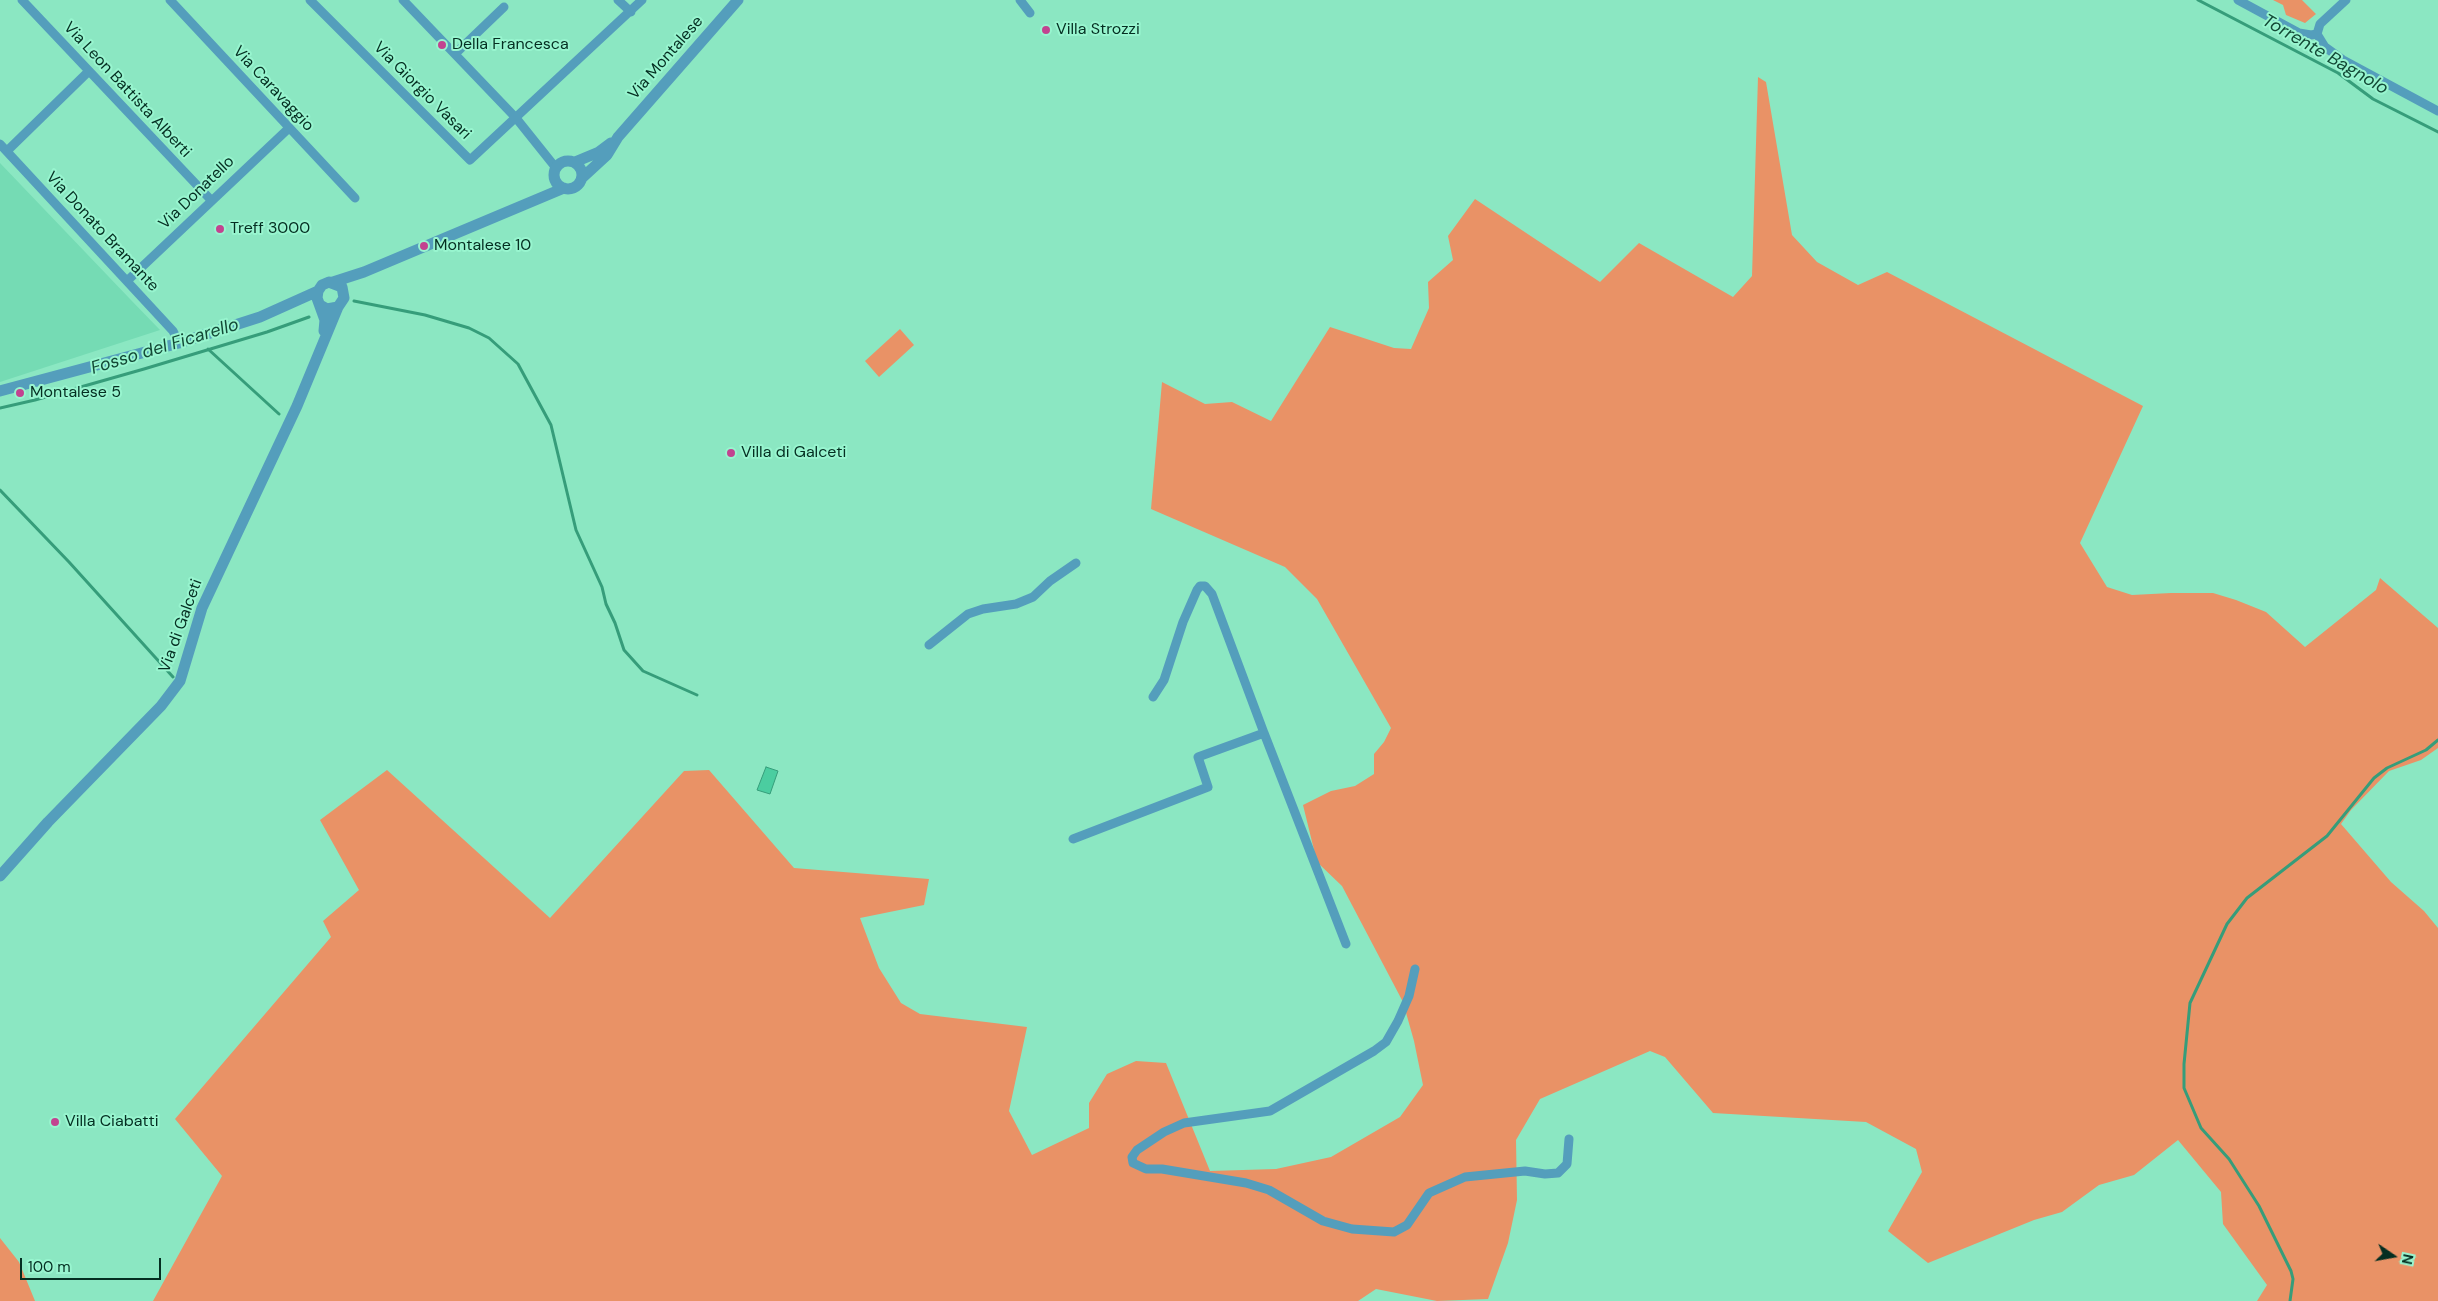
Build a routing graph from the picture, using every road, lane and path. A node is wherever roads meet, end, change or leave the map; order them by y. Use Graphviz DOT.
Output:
graph roads {
  1 [pos="22,0"];
  2 [pos="170,0"];
  3 [pos="310,0"];
  4 [pos="403,0"];
  5 [pos="618,0"];
  6 [pos="642,0"];
  7 [pos="738,0"];
  8 [pos="1020,0"];
  9 [pos="2238,0"];
  10 [pos="2346,0"];
  11 [pos="504,7"];
  12 [pos="630,12"];
  13 [pos="1030,14"];
  14 [pos="2317,34"];
  15 [pos="455,54"];
  16 [pos="89,71"];
  17 [pos="2438,111"];
  18 [pos="516,118"];
  19 [pos="289,128"];
  20 [pos="618,137"];
  21 [pos="3,148"];
  22 [pos="575,162"];
  23 [pos="555,172"];
  24 [pos="582,178"];
  25 [pos="564,188"];
  26 [pos="355,198"];
  27 [pos="211,200"];
  28 [pos="538,201"];
  29 [pos="364,272"];
  30 [pos="127,281"];
  31 [pos="333,282"];
  32 [pos="318,291"];
  33 [pos="297,299"];
  34 [pos="341,303"];
  35 [pos="320,304"];
  36 [pos="323,340"];
  37 [pos="179,344"];
  38 [pos="0,391"];
  39 [pos="1076,563"];
  40 [pos="929,646"];
  41 [pos="1153,697"];
  42 [pos="1264,732"];
  43 [pos="1073,839"];
  44 [pos="0,876"];
  45 [pos="1346,944"];
  46 [pos="1415,968"];
  47 [pos="1569,1139"];
  1 -- 16 [label="street, Via Leon Battista Alberti"];
  2 -- 19 [label="street, Via Caravaggio"];
  3 -- 18 [label="street, Via Giorgio Vasari"];
  4 -- 15 [label="street"];
  5 -- 12 [label="street"];
  6 -- 12 [label="street"];
  7 -- 20 [label="street, Via Montalese"];
  8 -- 13 [label="street"];
  9 -- 14 [label="street"];
  10 -- 14 [label="street"];
  11 -- 15 [label="street"];
  12 -- 18 [label="street"];
  14 -- 17 [label="street"];
  15 -- 18 [label="street"];
  16 -- 21 [label="street"];
  16 -- 27 [label="street, Via Leon Battista Alberti"];
  18 -- 23 [label="street"];
  19 -- 26 [label="street, Via Caravaggio"];
  19 -- 27 [label="street, Via Donatello"];
  20 -- 22 [label="street, Via Montalese"];
  20 -- 24 [label="street, Via Montalese"];
  21 -- 30 [label="street, Via Donato Bramante"];
  22 -- 23 [label="street, Via Montalese"];
  22 -- 24 [label="street"];
  23 -- 25 [label="street"];
  23 -- 28 [label="street"];
  24 -- 25 [label="street, Via Montalese"];
  25 -- 28 [label="street, Via Montalese"];
  27 -- 30 [label="street, Via Donatello"];
  28 -- 29 [label="street, Via Montalese"];
  29 -- 31 [label="street, Via Montalese"];
  29 -- 34 [label="street, Via Montalese"];
  30 -- 37 [label="street, Via Donato Bramante"];
  31 -- 32 [label="street, Via Montalese"];
  31 -- 34 [label="street"];
  32 -- 33 [label="street, Via Montalese"];
  32 -- 35 [label="street"];
  33 -- 35 [label="street"];
  33 -- 37 [label="street, Via Montalese"];
  34 -- 35 [label="street"];
  34 -- 36 [label="street, Via di Galceti"];
  35 -- 36 [label="street, Via di Galceti"];
  36 -- 44 [label="street, Via di Galceti"];
  37 -- 38 [label="street, Via Montalese"];
  39 -- 40 [label="street"];
  41 -- 42 [label="street"];
  42 -- 43 [label="street"];
  42 -- 45 [label="street"];
  46 -- 47 [label="street"];
}
